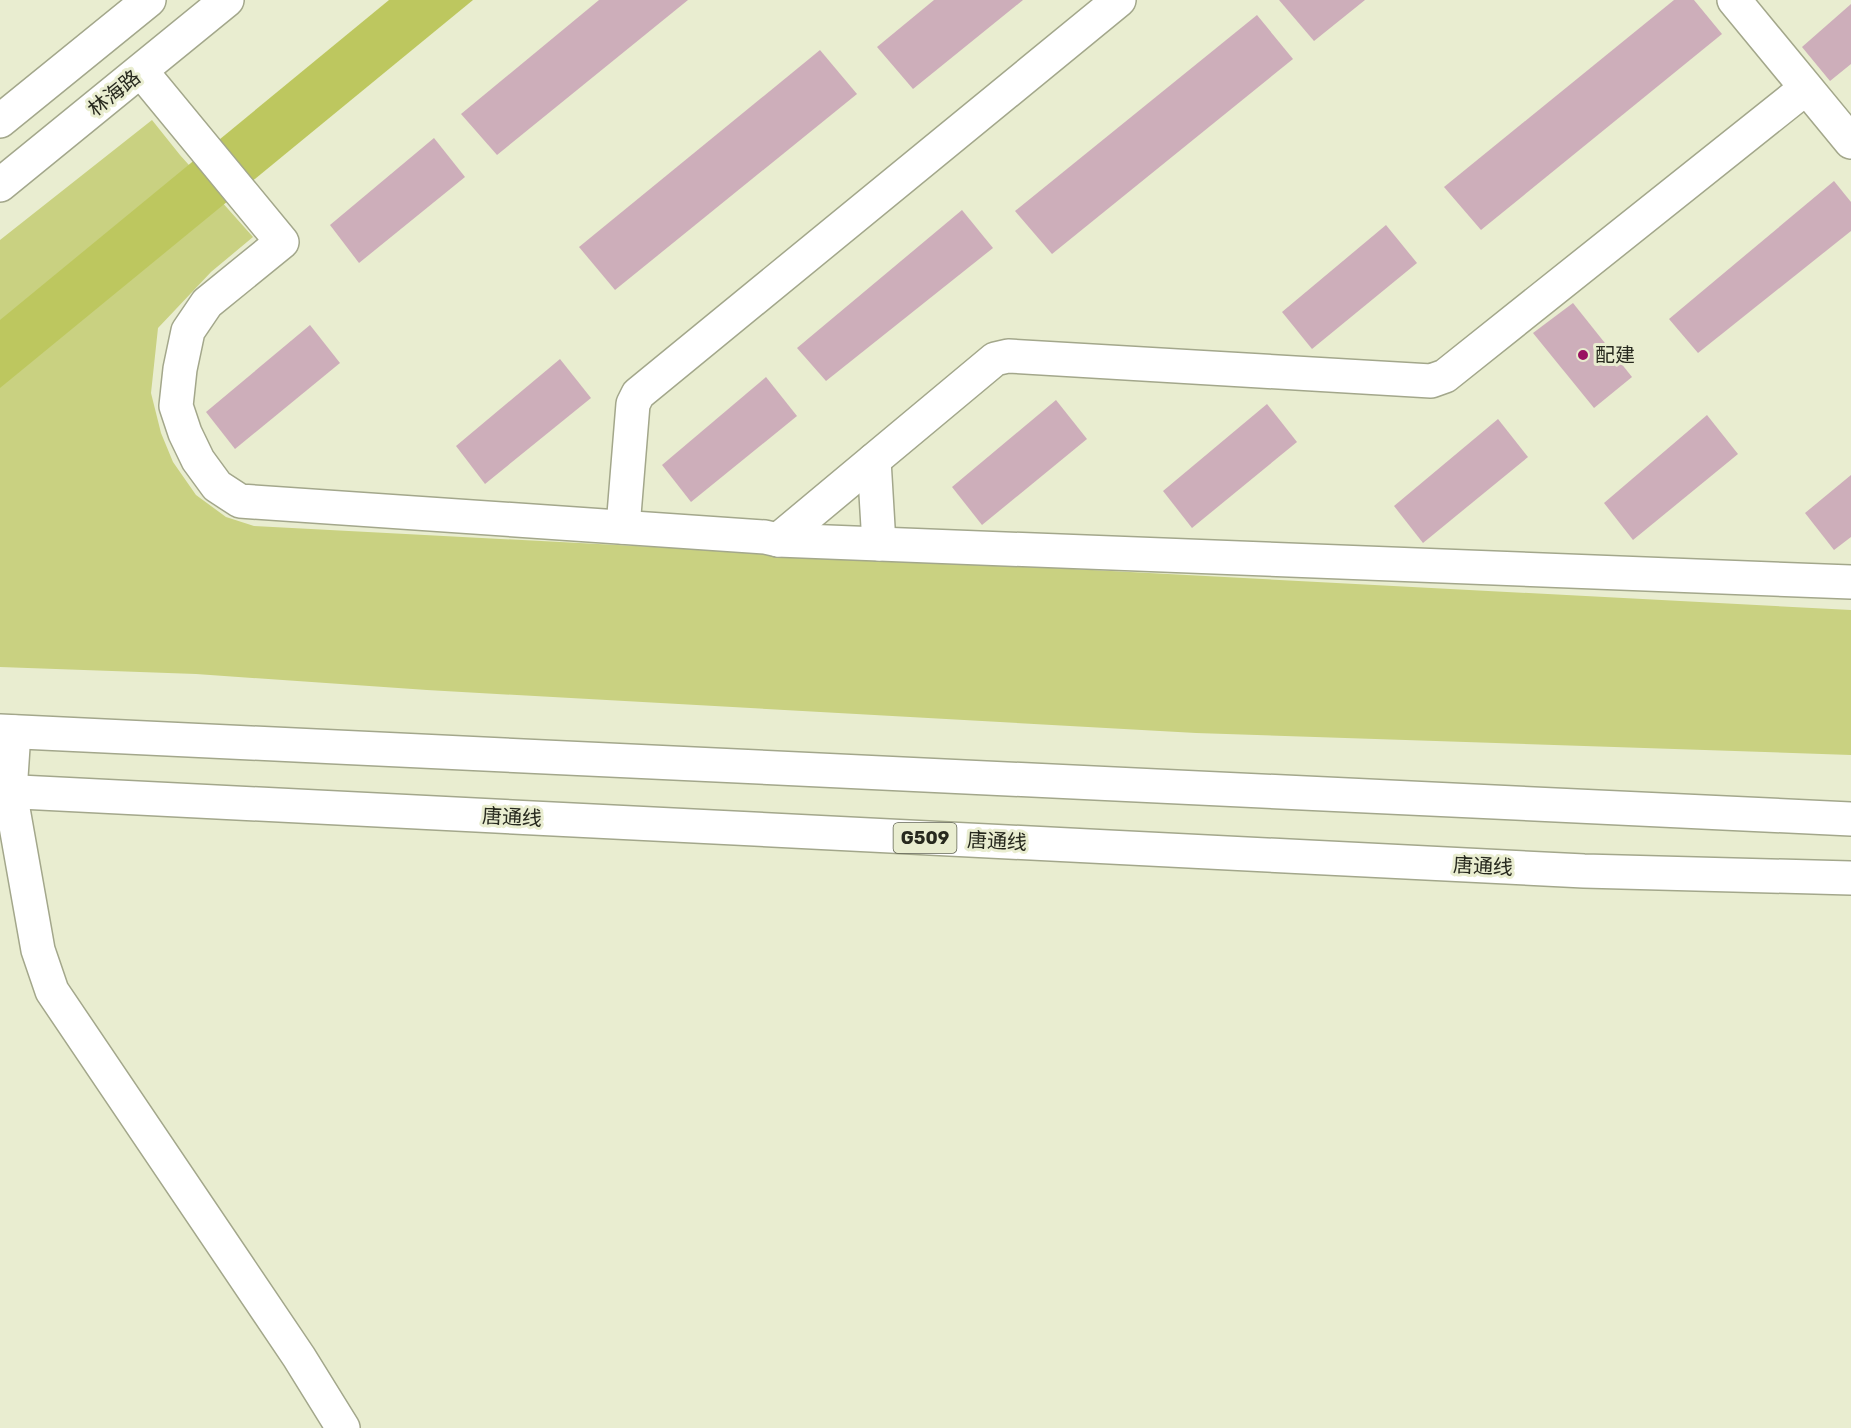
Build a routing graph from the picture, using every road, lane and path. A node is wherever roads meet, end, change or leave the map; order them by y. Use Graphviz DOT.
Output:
graph roads {
  1 [pos="149,0"];
  2 [pos="227,0"];
  3 [pos="1119,0"];
  4 [pos="1734,0"];
  5 [pos="141,71"];
  6 [pos="1806,88"];
  7 [pos="0,121"];
  8 [pos="1851,142"];
  9 [pos="0,185"];
  10 [pos="874,460"];
  11 [pos="623,527"];
  12 [pos="778,540"];
  13 [pos="879,544"];
  14 [pos="1851,582"];
  15 [pos="7,731"];
  16 [pos="5,791"];
  17 [pos="1851,819"];
  18 [pos="1851,878"];
  19 [pos="343,1428"];
  1 -- 7 [label="main road"];
  2 -- 5 [label="main road, 林海路"];
  3 -- 11 [label="main road"];
  4 -- 6 [label="main road"];
  5 -- 9 [label="main road, 林海路"];
  5 -- 11 [label="main road"];
  6 -- 8 [label="main road"];
  6 -- 10 [label="main road"];
  10 -- 12 [label="main road"];
  10 -- 13 [label="main road"];
  11 -- 12 [label="main road"];
  12 -- 13 [label="main road"];
  13 -- 14 [label="main road"];
  15 -- 16 [label="main road"];
  15 -- 17 [label="main road"];
  16 -- 18 [label="main road, 唐通线 / G509"];
  16 -- 19 [label="main road"];
}
